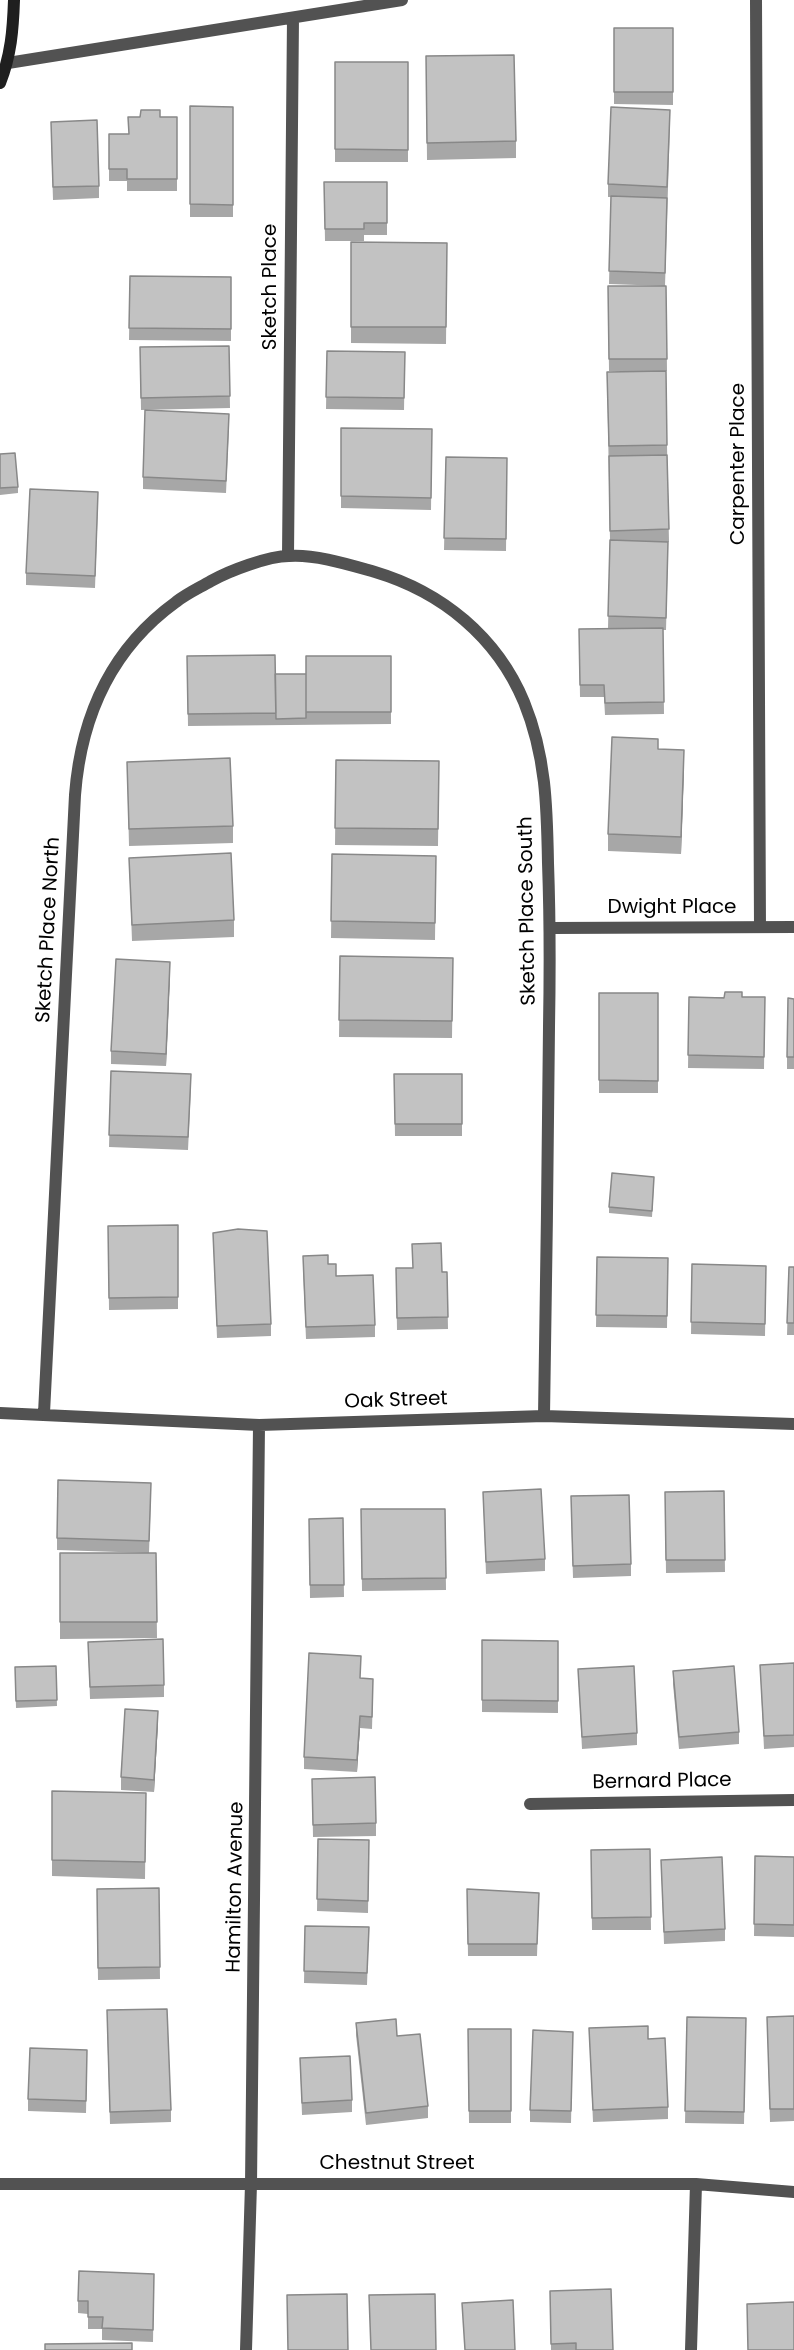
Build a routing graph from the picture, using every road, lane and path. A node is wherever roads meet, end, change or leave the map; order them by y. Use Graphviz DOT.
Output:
graph roads {
  1 [pos="14,0"];
  2 [pos="402,0"];
  3 [pos="756,0"];
  4 [pos="293,18"];
  5 [pos="8,63"];
  6 [pos="0,83"];
  7 [pos="288,555"];
  8 [pos="551,927"];
  9 [pos="760,927"];
  10 [pos="794,927"];
  11 [pos="0,1413"];
  12 [pos="44,1413"];
  13 [pos="544,1416"];
  14 [pos="794,1424"];
  15 [pos="259,1425"];
  16 [pos="794,1800"];
  17 [pos="530,1804"];
  18 [pos="0,2184"];
  19 [pos="252,2184"];
  20 [pos="696,2184"];
  21 [pos="794,2192"];
  22 [pos="246,2350"];
  23 [pos="692,2350"];
  1 -- 5 [label="street"];
  2 -- 4 [label="street"];
  3 -- 9 [label="street, Carpenter Place"];
  4 -- 5 [label="street"];
  4 -- 7 [label="street, Sketch Place"];
  5 -- 6 [label="street"];
  7 -- 8 [label="street, Sketch Place South"];
  7 -- 12 [label="street, Sketch Place North"];
  8 -- 9 [label="street, Dwight Place"];
  8 -- 13 [label="street, Sketch Place South"];
  9 -- 10 [label="street, Dwight Place"];
  11 -- 12 [label="street, Oak Street"];
  12 -- 15 [label="street, Oak Street"];
  13 -- 14 [label="street, Oak Street"];
  13 -- 15 [label="street, Oak Street"];
  15 -- 19 [label="street, Hamilton Avenue"];
  16 -- 17 [label="street, Bernard Place"];
  18 -- 19 [label="street, Chestnut Street"];
  19 -- 20 [label="street, Chestnut Street"];
  19 -- 22 [label="street, Hamilton Avenue"];
  20 -- 21 [label="street, Chestnut Street"];
  20 -- 23 [label="street"];
}
